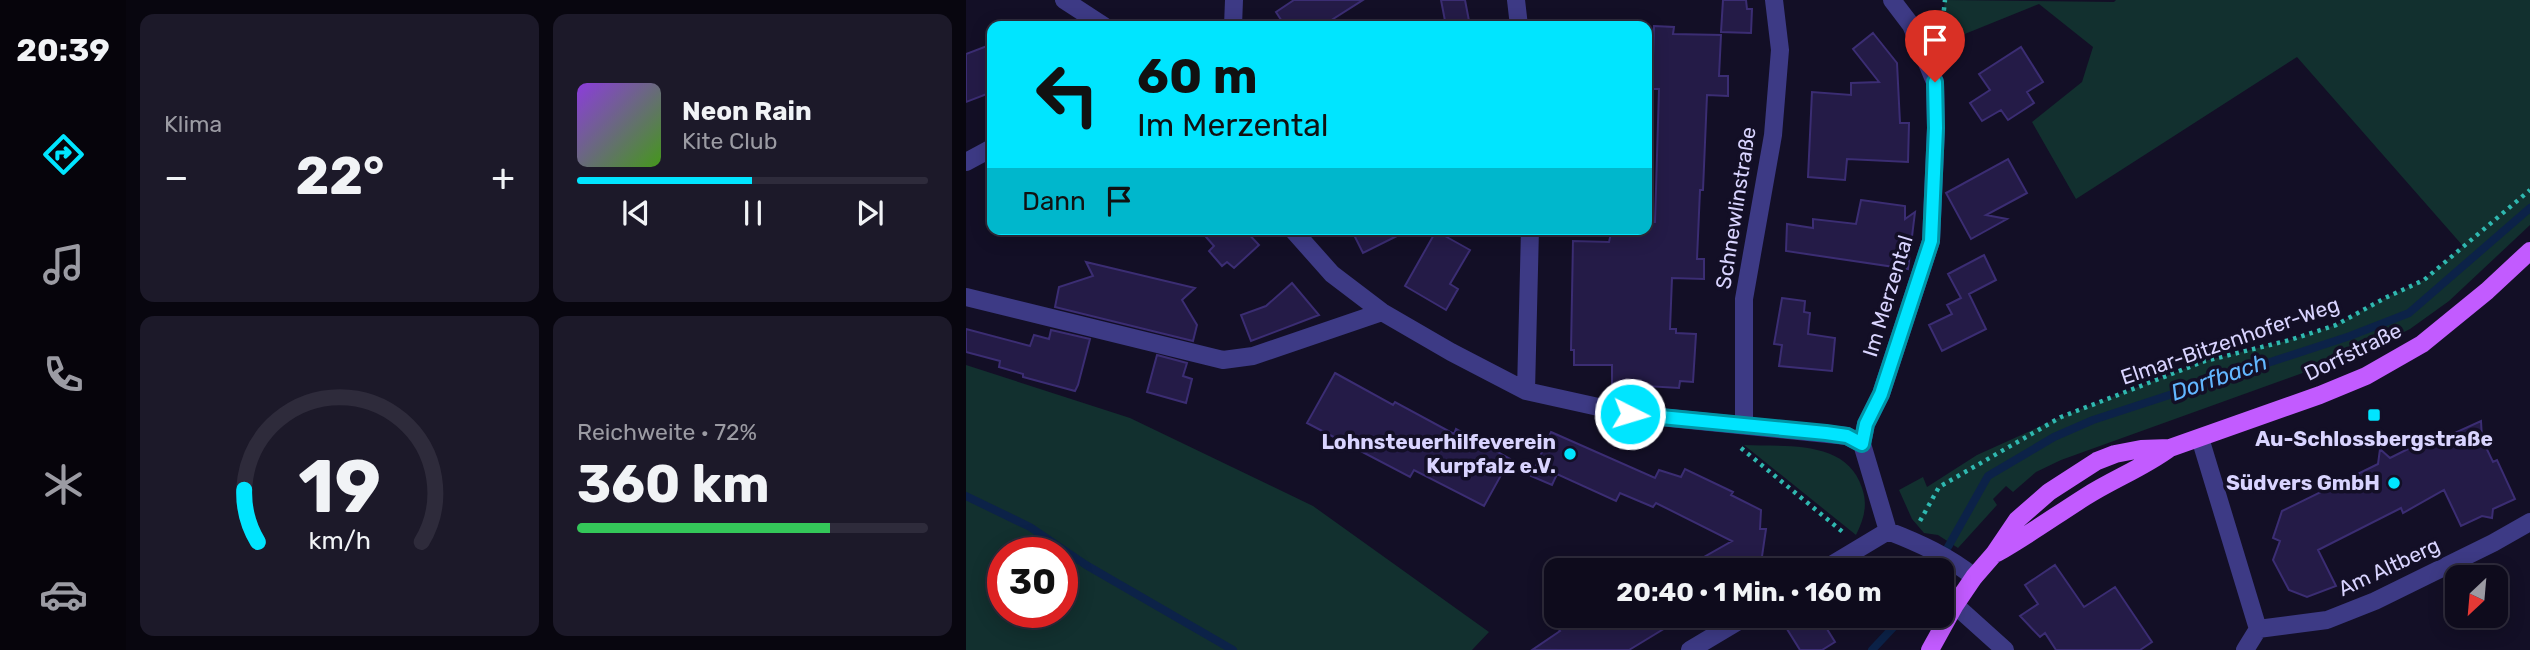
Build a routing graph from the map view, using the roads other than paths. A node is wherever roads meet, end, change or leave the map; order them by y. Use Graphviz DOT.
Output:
graph roads {
  1 [pos="1064,0"];
  2 [pos="1234,0"];
  3 [pos="1516,0"];
  4 [pos="1774,0"];
  5 [pos="1892,0"];
  6 [pos="1096,21"];
  7 [pos="1233,21"];
  8 [pos="1518,21"];
  9 [pos="987,151"];
  10 [pos="966,162"];
  11 [pos="1297,235"];
  12 [pos="1530,235"];
  13 [pos="2530,251"];
  14 [pos="966,297"];
  15 [pos="1382,312"];
  16 [pos="1526,391"];
  17 [pos="1744,424"];
  18 [pos="2200,438"];
  19 [pos="1862,444"];
  20 [pos="2170,448"];
  21 [pos="2530,522"];
  22 [pos="1888,531"];
  23 [pos="1994,554"];
  24 [pos="1843,558"];
  25 [pos="1968,572"];
  26 [pos="1955,605"];
  27 [pos="1726,628"];
  28 [pos="2258,629"];
  29 [pos="1690,650"];
  30 [pos="1930,650"];
  31 [pos="2005,650"];
  32 [pos="2245,650"];
  1 -- 6 [label="street"];
  2 -- 7 [label="street"];
  3 -- 8 [label="street"];
  4 -- 17 [label="street, Schnewlinstraße"];
  5 -- 19 [label="street, Im Merzental"];
  9 -- 10 [label="street"];
  11 -- 15 [label="street"];
  12 -- 16 [label="street"];
  13 -- 18 [label="main road, Dorfstraße"];
  14 -- 15 [label="street"];
  15 -- 16 [label="street"];
  16 -- 17 [label="street"];
  17 -- 19 [label="street"];
  18 -- 20 [label="main road, Dorfstraße"];
  18 -- 28 [label="street"];
  19 -- 22 [label="street"];
  20 -- 23 [label="main road, Dorfstraße"];
  20 -- 23 [label="main road, Dorfstraße"];
  21 -- 28 [label="street, Am Altberg"];
  22 -- 24 [label="street"];
  22 -- 25 [label="street"];
  23 -- 25 [label="main road, Dorfstraße"];
  25 -- 26 [label="main road, Dorfstraße"];
  26 -- 30 [label="main road, Dorfstraße"];
  26 -- 31 [label="street"];
  27 -- 29 [label="street"];
  28 -- 32 [label="street"];
}
